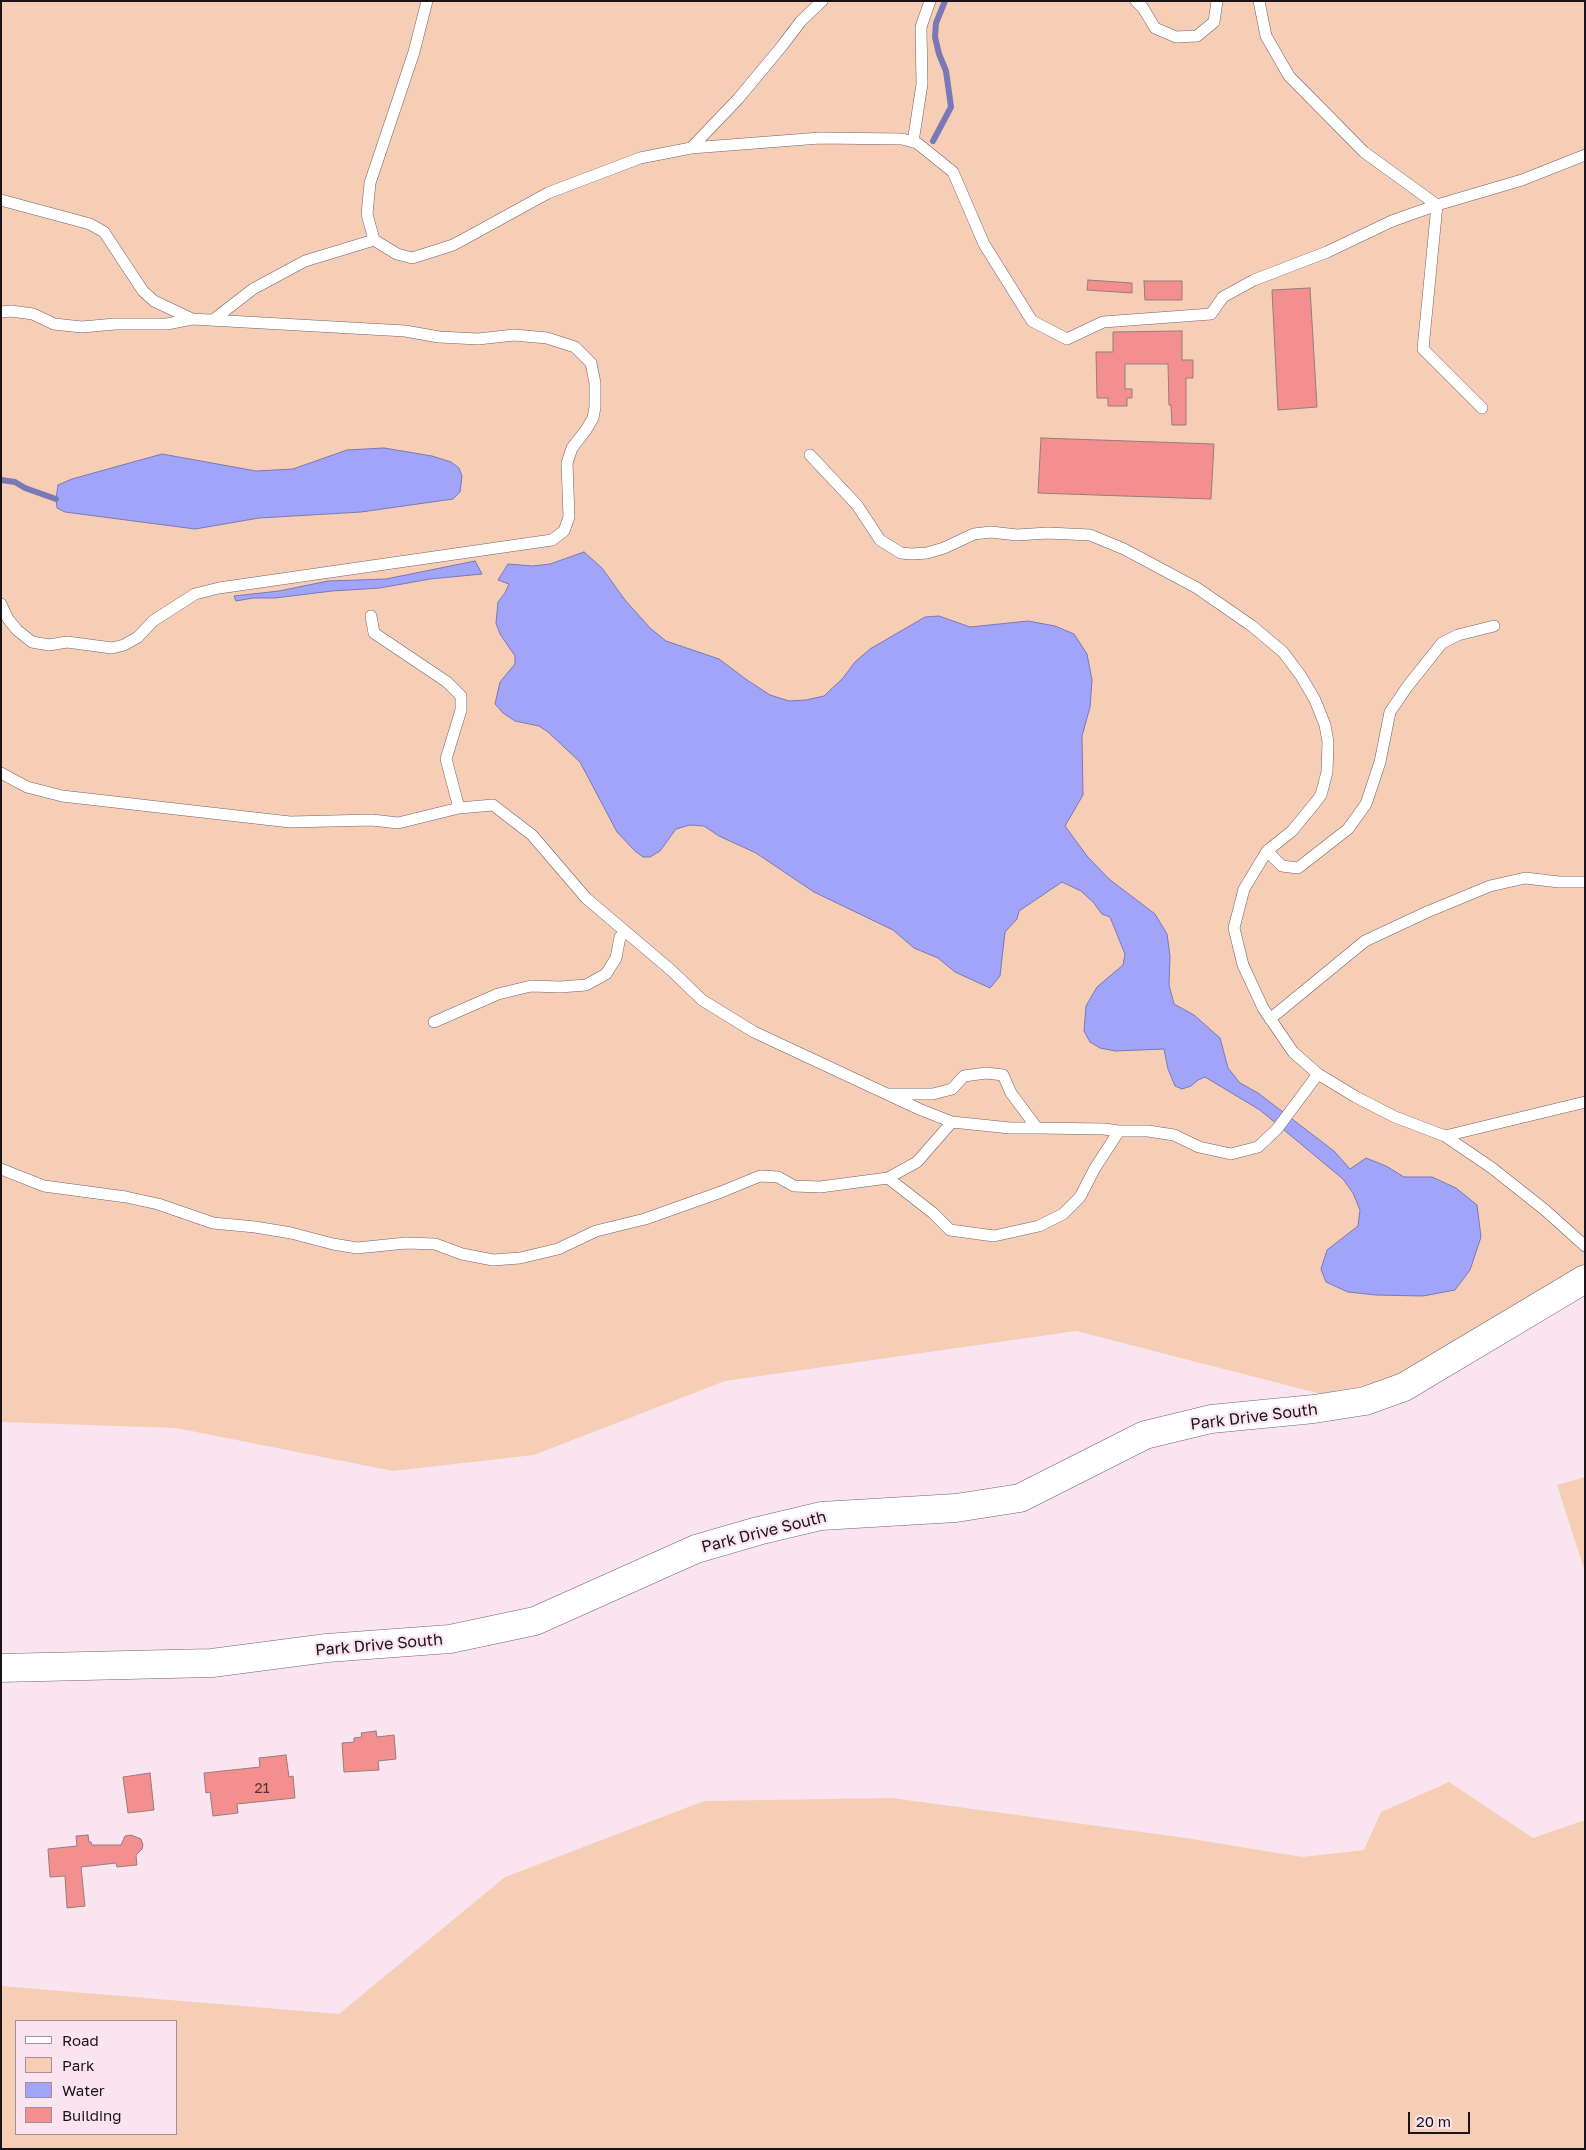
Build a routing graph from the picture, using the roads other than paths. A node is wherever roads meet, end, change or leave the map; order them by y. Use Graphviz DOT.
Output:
graph roads {
  1 [pos="427,1"];
  2 [pos="822,1"];
  3 [pos="930,1"];
  4 [pos="1136,1"];
  5 [pos="1217,1"];
  6 [pos="1259,1"];
  7 [pos="913,142"];
  8 [pos="690,148"];
  9 [pos="1585,155"];
  10 [pos="1,200"];
  11 [pos="1437,205"];
  12 [pos="374,240"];
  13 [pos="1,312"];
  14 [pos="192,319"];
  15 [pos="213,320"];
  16 [pos="1482,408"];
  17 [pos="810,455"];
  18 [pos="1,604"];
  19 [pos="371,616"];
  20 [pos="1494,626"];
  21 [pos="1,773"];
  22 [pos="459,808"];
  23 [pos="1267,851"];
  24 [pos="1585,882"];
  25 [pos="626,932"];
  26 [pos="1270,1019"];
  27 [pos="434,1022"];
  28 [pos="1318,1074"];
  29 [pos="886,1094"];
  30 [pos="1585,1102"];
  31 [pos="952,1122"];
  32 [pos="1037,1128"];
  33 [pos="1119,1131"];
  34 [pos="1445,1136"];
  35 [pos="1,1169"];
  36 [pos="888,1178"];
  37 [pos="1585,1246"];
  38 [pos="1585,1279"];
  39 [pos="1,1668"];
  1 -- 12 [label="lane"];
  2 -- 8 [label="lane"];
  3 -- 7 [label="lane"];
  4 -- 5 [label="lane"];
  6 -- 11 [label="lane"];
  7 -- 8 [label="lane"];
  7 -- 11 [label="lane"];
  8 -- 12 [label="lane"];
  9 -- 11 [label="lane"];
  10 -- 14 [label="lane"];
  11 -- 16 [label="lane"];
  12 -- 15 [label="lane"];
  13 -- 14 [label="lane"];
  14 -- 15 [label="lane"];
  15 -- 18 [label="lane"];
  17 -- 23 [label="lane"];
  19 -- 22 [label="lane"];
  20 -- 23 [label="lane"];
  21 -- 22 [label="lane"];
  22 -- 25 [label="lane"];
  23 -- 26 [label="lane"];
  24 -- 26 [label="lane"];
  25 -- 27 [label="lane"];
  25 -- 29 [label="lane"];
  26 -- 28 [label="lane"];
  28 -- 33 [label="lane"];
  28 -- 34 [label="lane"];
  29 -- 31 [label="lane"];
  29 -- 32 [label="lane"];
  30 -- 34 [label="lane"];
  31 -- 32 [label="lane"];
  31 -- 36 [label="lane"];
  32 -- 33 [label="lane"];
  33 -- 36 [label="lane"];
  34 -- 37 [label="lane"];
  35 -- 36 [label="lane"];
  38 -- 39 [label="street, Park Drive South"];
}
